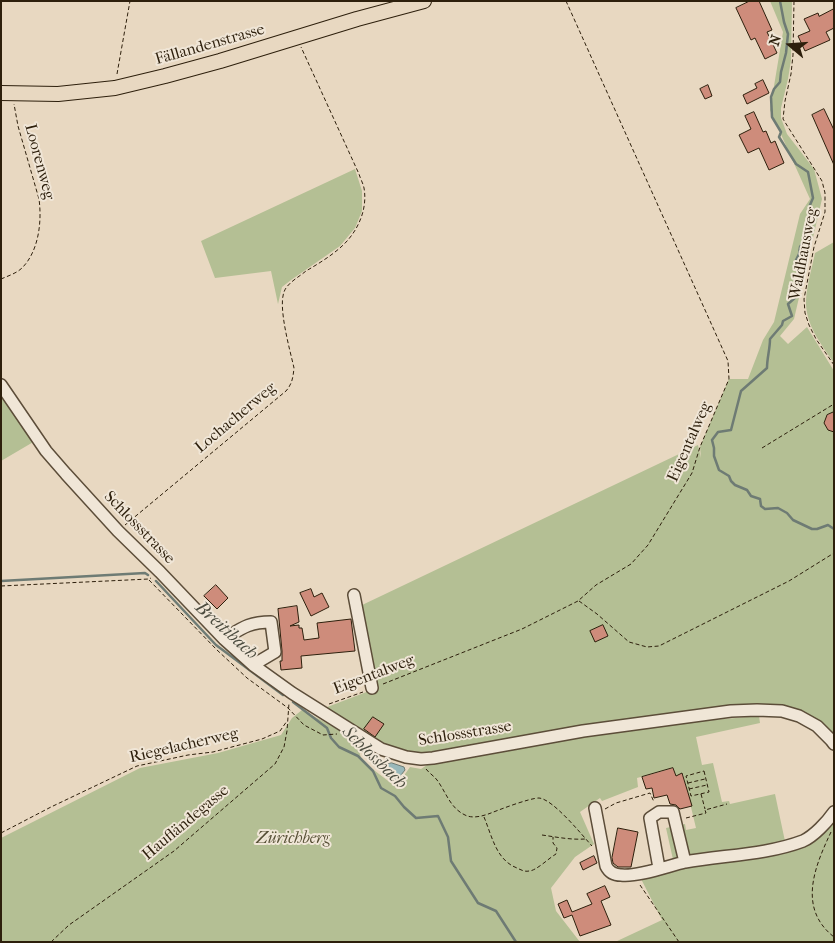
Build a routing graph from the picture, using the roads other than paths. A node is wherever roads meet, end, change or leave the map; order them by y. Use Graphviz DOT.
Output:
graph roads {
  1 [pos="424,1"];
  2 [pos="6,93"];
  3 [pos="1,385"];
  4 [pos="354,595"];
  5 [pos="220,646"];
  6 [pos="253,665"];
  7 [pos="372,688"];
  8 [pos="834,744"];
  9 [pos="595,811"];
  10 [pos="834,812"];
  11 [pos="685,862"];
  12 [pos="659,868"];
  1 -- 2 [label="main road, Fällandenstrasse"];
  3 -- 5 [label="street, Schlossstrasse"];
  4 -- 7 [label="street"];
  5 -- 6 [label="street, Schlossstrasse"];
  5 -- 6 [label="street"];
  6 -- 8 [label="street, Schlossstrasse"];
  9 -- 12 [label="street"];
  10 -- 11 [label="street"];
  11 -- 12 [label="street"];
  11 -- 12 [label="street"];
}
